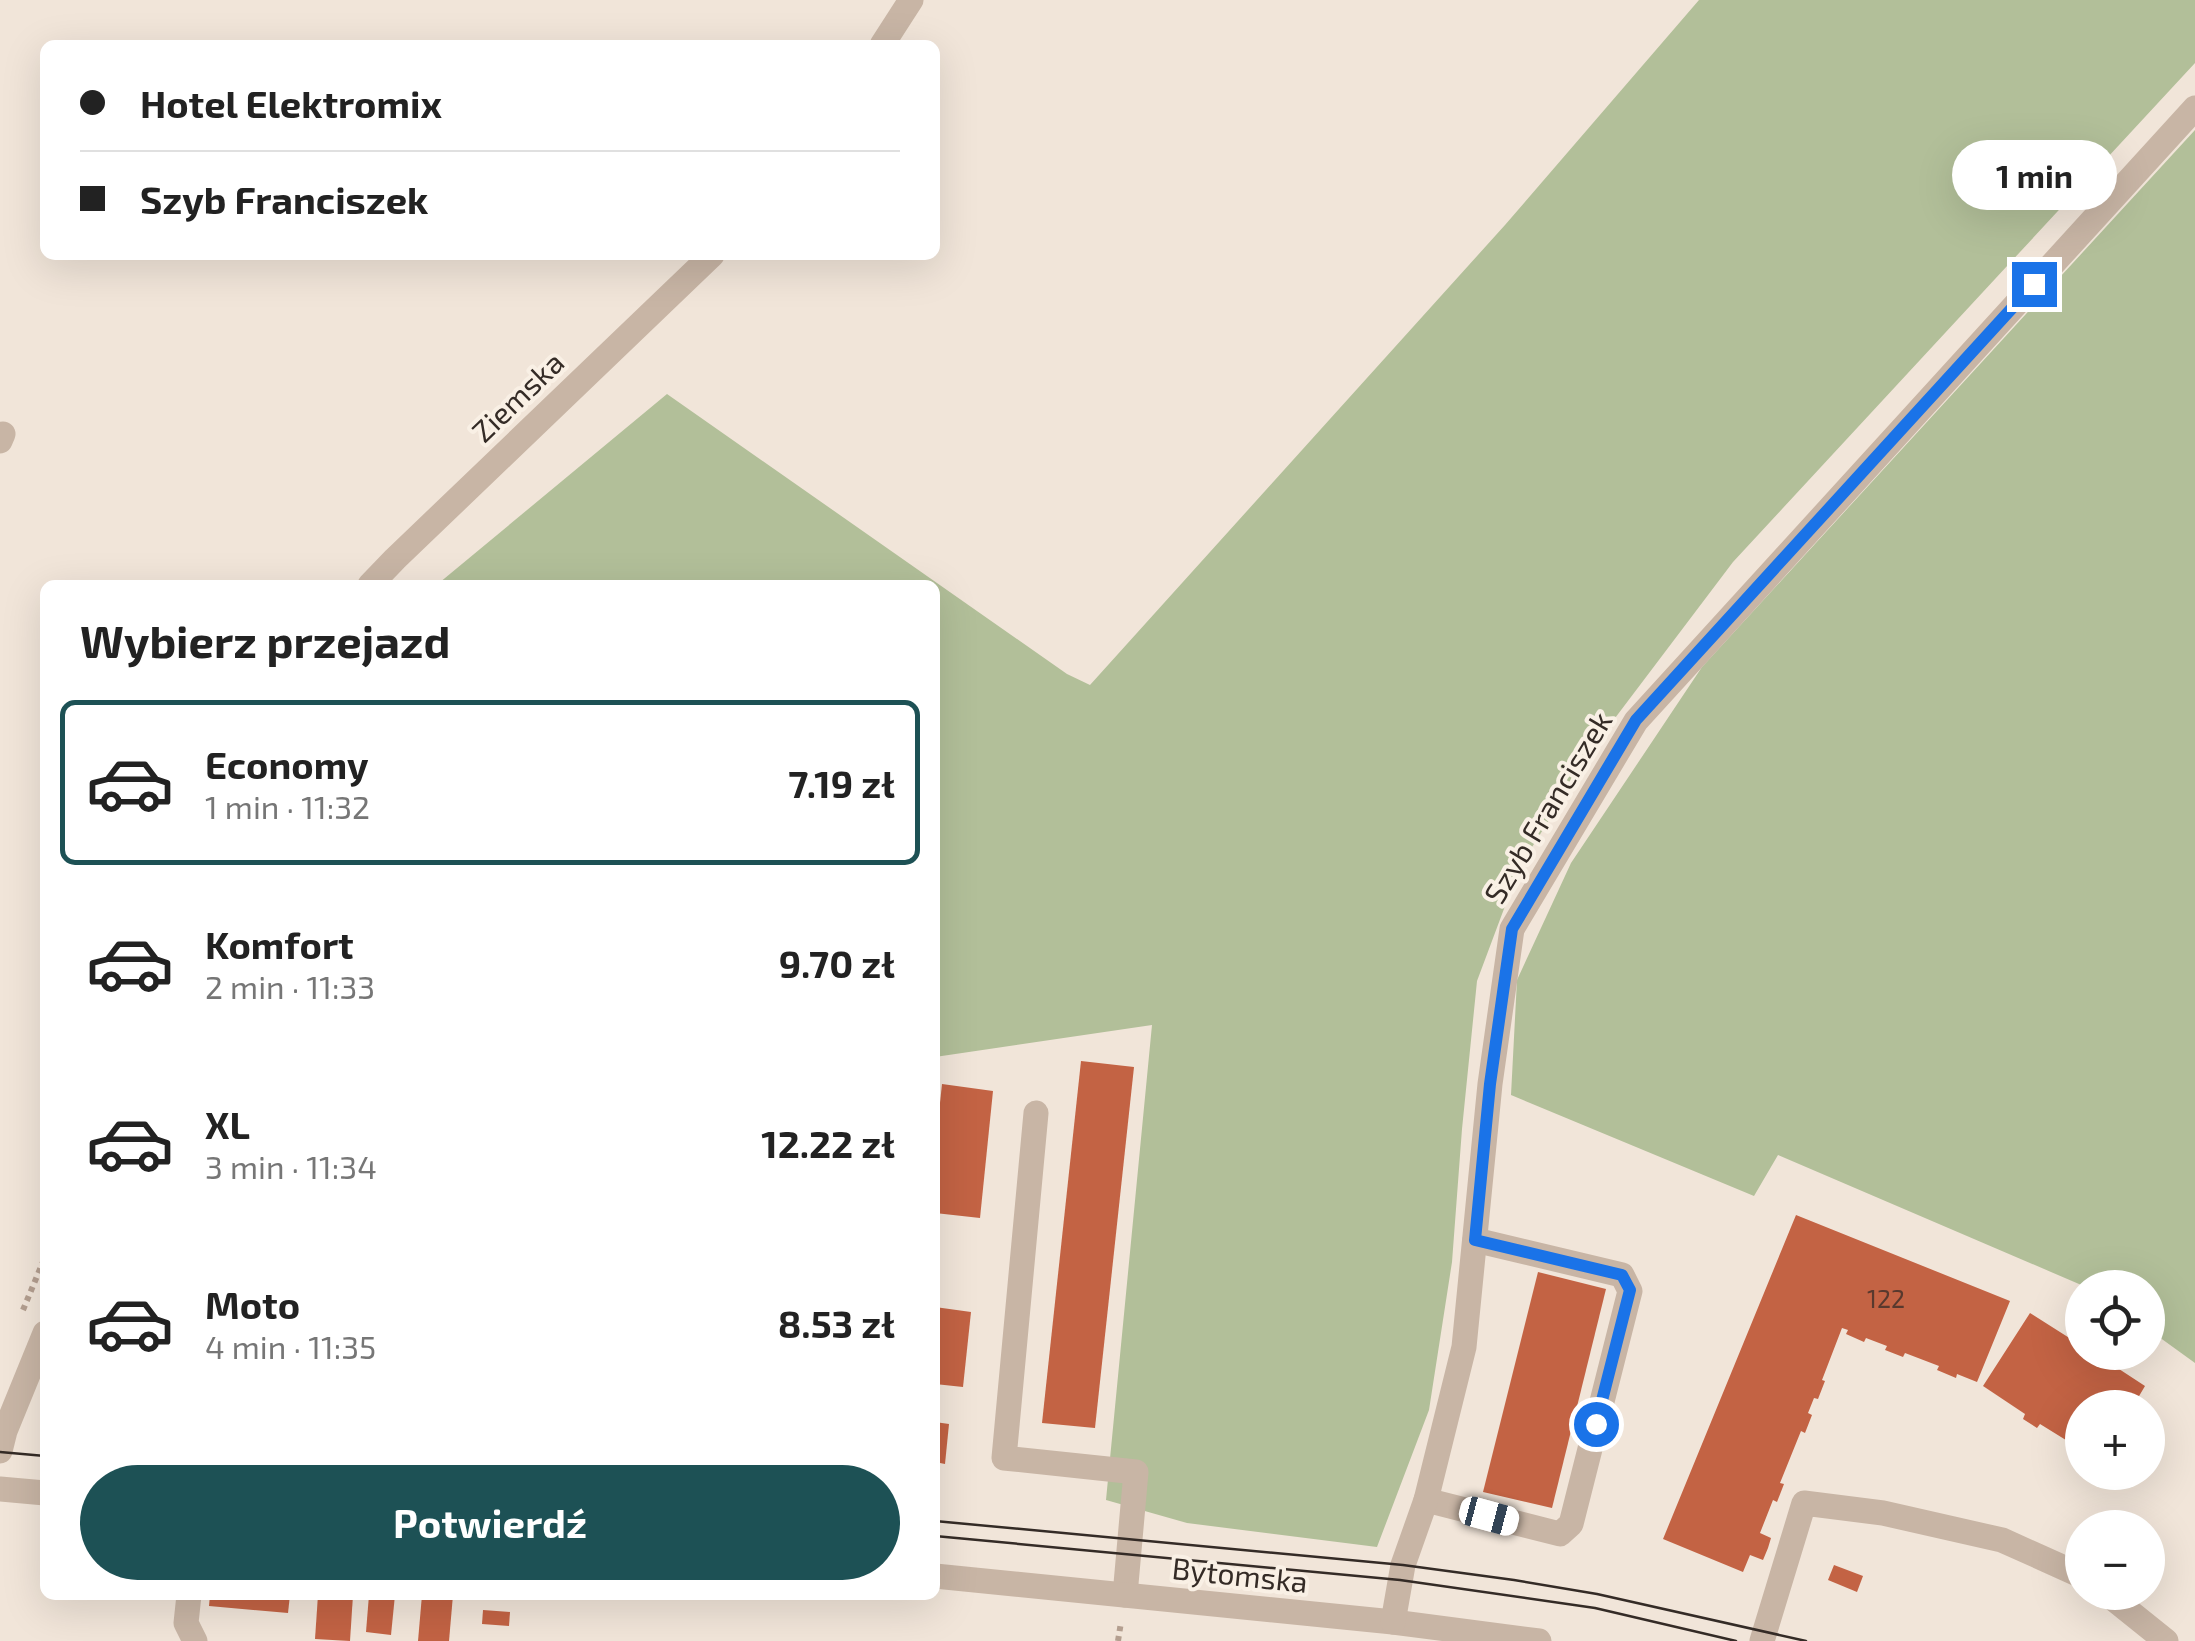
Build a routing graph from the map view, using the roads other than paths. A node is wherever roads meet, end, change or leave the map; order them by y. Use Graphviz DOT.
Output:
graph roads {
  1 [pos="910,0"];
  2 [pos="885,40"];
  3 [pos="2195,108"];
  4 [pos="707,260"];
  5 [pos="375,580"];
  6 [pos="1036,1112"];
  7 [pos="1475,1240"];
  8 [pos="40,1344"];
  9 [pos="0,1451"];
  10 [pos="0,1489"];
  11 [pos="40,1493"];
  12 [pos="1426,1500"];
  13 [pos="2065,1568"];
  14 [pos="940,1577"];
  15 [pos="1124,1595"];
  16 [pos="188,1600"];
  17 [pos="2127,1610"];
  18 [pos="1393,1622"];
  19 [pos="195,1641"];
  20 [pos="1539,1641"];
  21 [pos="1762,1641"];
  22 [pos="2166,1641"];
  1 -- 2 [label="street"];
  3 -- 7 [label="street, Szyb Franciszek"];
  4 -- 5 [label="street, Ziemska"];
  6 -- 15 [label="street"];
  7 -- 12 [label="street, Szyb Franciszek"];
  7 -- 12 [label="street"];
  8 -- 9 [label="street"];
  10 -- 11 [label="street"];
  12 -- 18 [label="street, Szyb Franciszek"];
  13 -- 21 [label="street"];
  14 -- 15 [label="street, Bytomska"];
  15 -- 18 [label="street, Bytomska"];
  16 -- 19 [label="street"];
  17 -- 22 [label="street"];
  18 -- 20 [label="street, Bytomska"];
}
